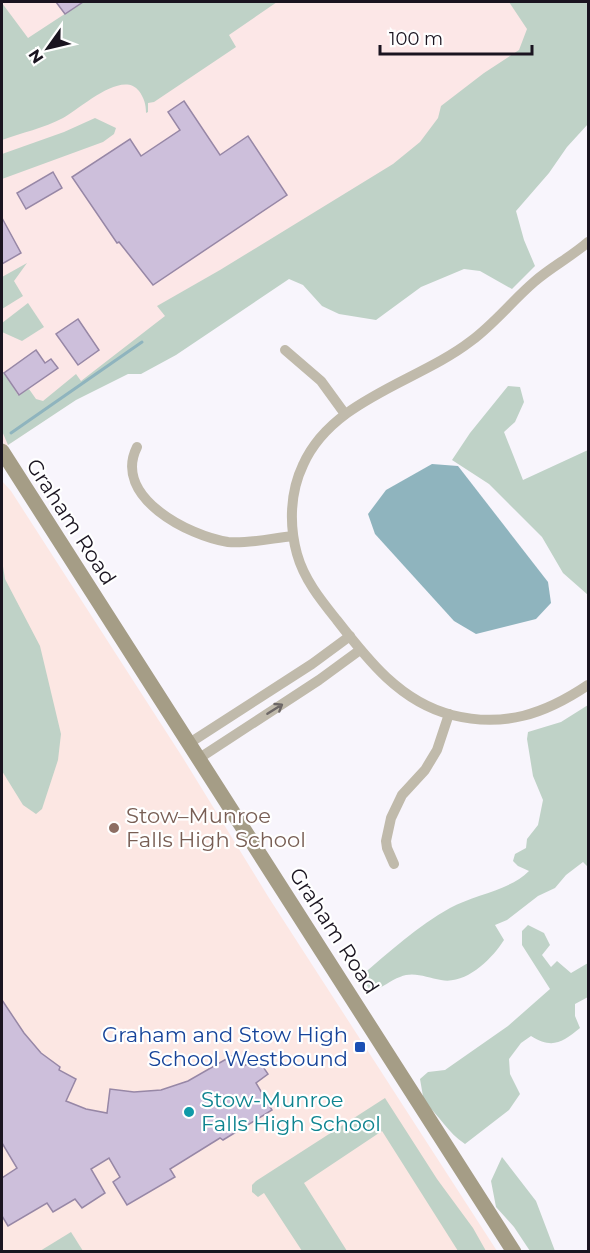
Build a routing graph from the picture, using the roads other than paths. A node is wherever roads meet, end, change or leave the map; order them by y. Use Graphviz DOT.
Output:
graph roads {
  1 [pos="588,242"];
  2 [pos="285,350"];
  3 [pos="345,414"];
  4 [pos="137,447"];
  5 [pos="2,451"];
  6 [pos="293,536"];
  7 [pos="350,636"];
  8 [pos="360,650"];
  9 [pos="293,676"];
  10 [pos="588,685"];
  11 [pos="303,691"];
  12 [pos="243,709"];
  13 [pos="449,714"];
  14 [pos="252,723"];
  15 [pos="188,744"];
  16 [pos="198,759"];
  17 [pos="394,864"];
  18 [pos="514,1251"];
  1 -- 3 [label="street"];
  2 -- 3 [label="street"];
  3 -- 6 [label="street"];
  4 -- 6 [label="street"];
  5 -- 15 [label="main road, Graham Road"];
  6 -- 7 [label="street"];
  7 -- 8 [label="street"];
  7 -- 9 [label="street"];
  8 -- 11 [label="street"];
  8 -- 13 [label="street"];
  9 -- 11 [label="street"];
  9 -- 12 [label="street"];
  10 -- 13 [label="street"];
  14 -- 11 [label="street, one-way"];
  12 -- 14 [label="street"];
  12 -- 15 [label="street"];
  13 -- 17 [label="street"];
  14 -- 16 [label="street"];
  15 -- 16 [label="main road, Graham Road"];
  16 -- 18 [label="main road, Graham Road"];
}
